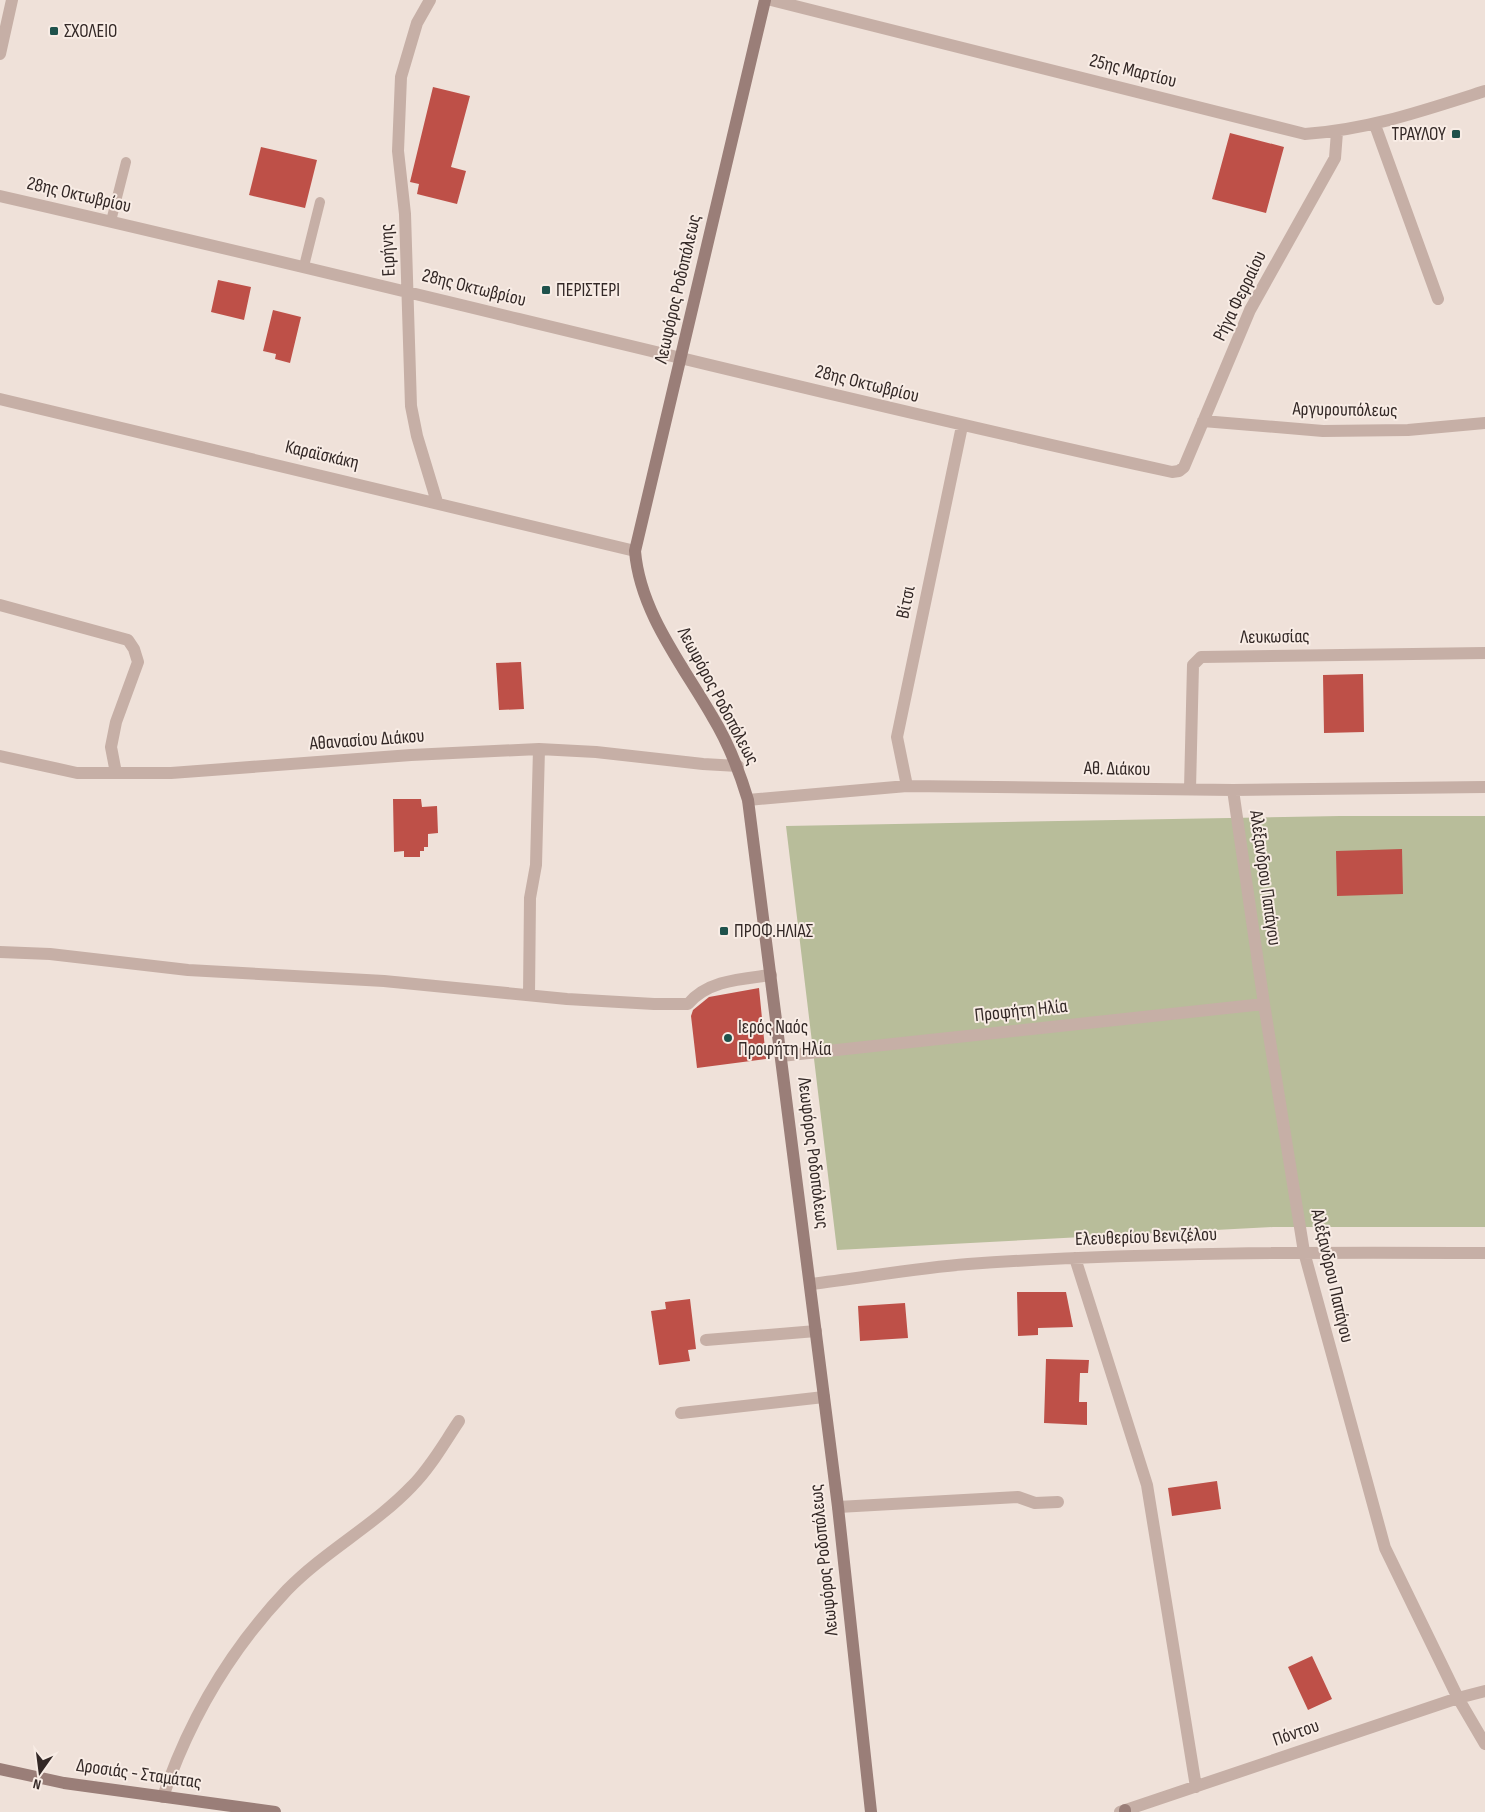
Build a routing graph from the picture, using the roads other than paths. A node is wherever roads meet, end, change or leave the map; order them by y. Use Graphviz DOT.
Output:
graph roads {
  1 [pos="12,0"];
  2 [pos="430,0"];
  3 [pos="765,0"];
  4 [pos="771,0"];
  5 [pos="0,54"];
  6 [pos="1485,91"];
  7 [pos="1374,125"];
  8 [pos="1338,132"];
  9 [pos="126,162"];
  10 [pos="0,196"];
  11 [pos="320,202"];
  12 [pos="111,221"];
  13 [pos="304,266"];
  14 [pos="409,291"];
  15 [pos="1438,300"];
  16 [pos="680,358"];
  17 [pos="0,399"];
  18 [pos="1203,421"];
  19 [pos="1485,423"];
  20 [pos="962,426"];
  21 [pos="1172,472"];
  22 [pos="437,502"];
  23 [pos="635,551"];
  24 [pos="0,605"];
  25 [pos="1485,654"];
  26 [pos="539,749"];
  27 [pos="0,756"];
  28 [pos="738,766"];
  29 [pos="116,773"];
  30 [pos="907,786"];
  31 [pos="1485,787"];
  32 [pos="1190,789"];
  33 [pos="1233,790"];
  34 [pos="748,800"];
  35 [pos="0,952"];
  36 [pos="771,975"];
  37 [pos="529,995"];
  38 [pos="1264,1004"];
  39 [pos="782,1056"];
  40 [pos="1304,1252"];
  41 [pos="1485,1253"];
  42 [pos="1075,1258"];
  43 [pos="810,1284"];
  44 [pos="816,1331"];
  45 [pos="706,1340"];
  46 [pos="824,1397"];
  47 [pos="681,1413"];
  48 [pos="459,1421"];
  49 [pos="1058,1502"];
  50 [pos="838,1507"];
  51 [pos="1485,1691"];
  52 [pos="1458,1698"];
  53 [pos="1485,1744"];
  54 [pos="0,1769"];
  55 [pos="1196,1786"];
  56 [pos="163,1797"];
  57 [pos="1123,1811"];
  58 [pos="274,1812"];
  59 [pos="872,1812"];
  1 -- 5 [label="street"];
  2 -- 14 [label="street, Ειρήνης"];
  3 -- 16 [label="street, Λεωφόρος Ροδοπόλεως"];
  4 -- 8 [label="street, 25ης Μαρτίου"];
  6 -- 7 [label="street, 25ης Μαρτίου"];
  7 -- 8 [label="street, 25ης Μαρτίου"];
  7 -- 15 [label="street"];
  8 -- 18 [label="street, Ρήγα Φερραίου"];
  9 -- 12 [label="lane"];
  10 -- 12 [label="street, 28ης Οκτωβρίου"];
  11 -- 13 [label="lane"];
  12 -- 13 [label="street, 28ης Οκτωβρίου"];
  13 -- 14 [label="street, 28ης Οκτωβρίου"];
  14 -- 16 [label="street, 28ης Οκτωβρίου"];
  14 -- 22 [label="street, Ειρήνης"];
  16 -- 20 [label="street, 28ης Οκτωβρίου"];
  16 -- 23 [label="street, Λεωφόρος Ροδοπόλεως"];
  17 -- 22 [label="street, Καραϊσκάκη"];
  18 -- 19 [label="street, Αργυρουπόλεως"];
  18 -- 21 [label="street, Ρήγα Φερραίου"];
  20 -- 21 [label="street, 28ης Οκτωβρίου"];
  20 -- 30 [label="street, Βίτσι"];
  22 -- 23 [label="street, Καραϊσκάκη"];
  23 -- 28 [label="street, Λεωφόρος Ροδοπόλεως"];
  24 -- 29 [label="street"];
  25 -- 32 [label="street, Λευκωσίας"];
  26 -- 28 [label="street, Αθανασίου Διάκου"];
  26 -- 29 [label="street, Αθανασίου Διάκου"];
  26 -- 37 [label="street"];
  27 -- 29 [label="street, Αθανασίου Διάκου"];
  28 -- 34 [label="street, Λεωφόρος Ροδοπόλεως"];
  30 -- 32 [label="street, Αθ. Διάκου"];
  30 -- 34 [label="street, Αθ. Διάκου"];
  31 -- 33 [label="street, Αθ. Διάκου"];
  32 -- 33 [label="street, Αθ. Διάκου"];
  33 -- 38 [label="street, Αλέξανδρου Παπάγου"];
  34 -- 36 [label="street, Λεωφόρος Ροδοπόλεως"];
  35 -- 37 [label="street"];
  36 -- 37 [label="street"];
  36 -- 39 [label="street, Λεωφόρος Ροδοπόλεως"];
  38 -- 39 [label="street, Προφήτη Ηλία"];
  38 -- 40 [label="street, Αλέξανδρου Παπάγου"];
  39 -- 43 [label="street, Λεωφόρος Ροδοπόλεως"];
  40 -- 41 [label="street, Ελευθερίου Βενιζέλου"];
  40 -- 42 [label="street, Ελευθερίου Βενιζέλου"];
  40 -- 52 [label="street, Αλέξανδρου Παπάγου"];
  42 -- 43 [label="street, Ελευθερίου Βενιζέλου"];
  42 -- 55 [label="street"];
  43 -- 44 [label="street, Λεωφόρος Ροδοπόλεως"];
  44 -- 45 [label="street"];
  44 -- 46 [label="street, Λεωφόρος Ροδοπόλεως"];
  46 -- 47 [label="street"];
  46 -- 50 [label="street, Λεωφόρος Ροδοπόλεως"];
  48 -- 56 [label="street"];
  49 -- 50 [label="street"];
  50 -- 59 [label="street, Λεωφόρος Ροδοπόλεως"];
  51 -- 52 [label="street, Πόντου"];
  52 -- 53 [label="street, Αλέξανδρου Παπάγου"];
  52 -- 55 [label="street, Πόντου"];
  54 -- 56 [label="street, Δροσιάς - Σταμάτας"];
  55 -- 57 [label="street, Πόντου"];
  56 -- 58 [label="street, Δροσιάς - Σταμάτας"];
}
